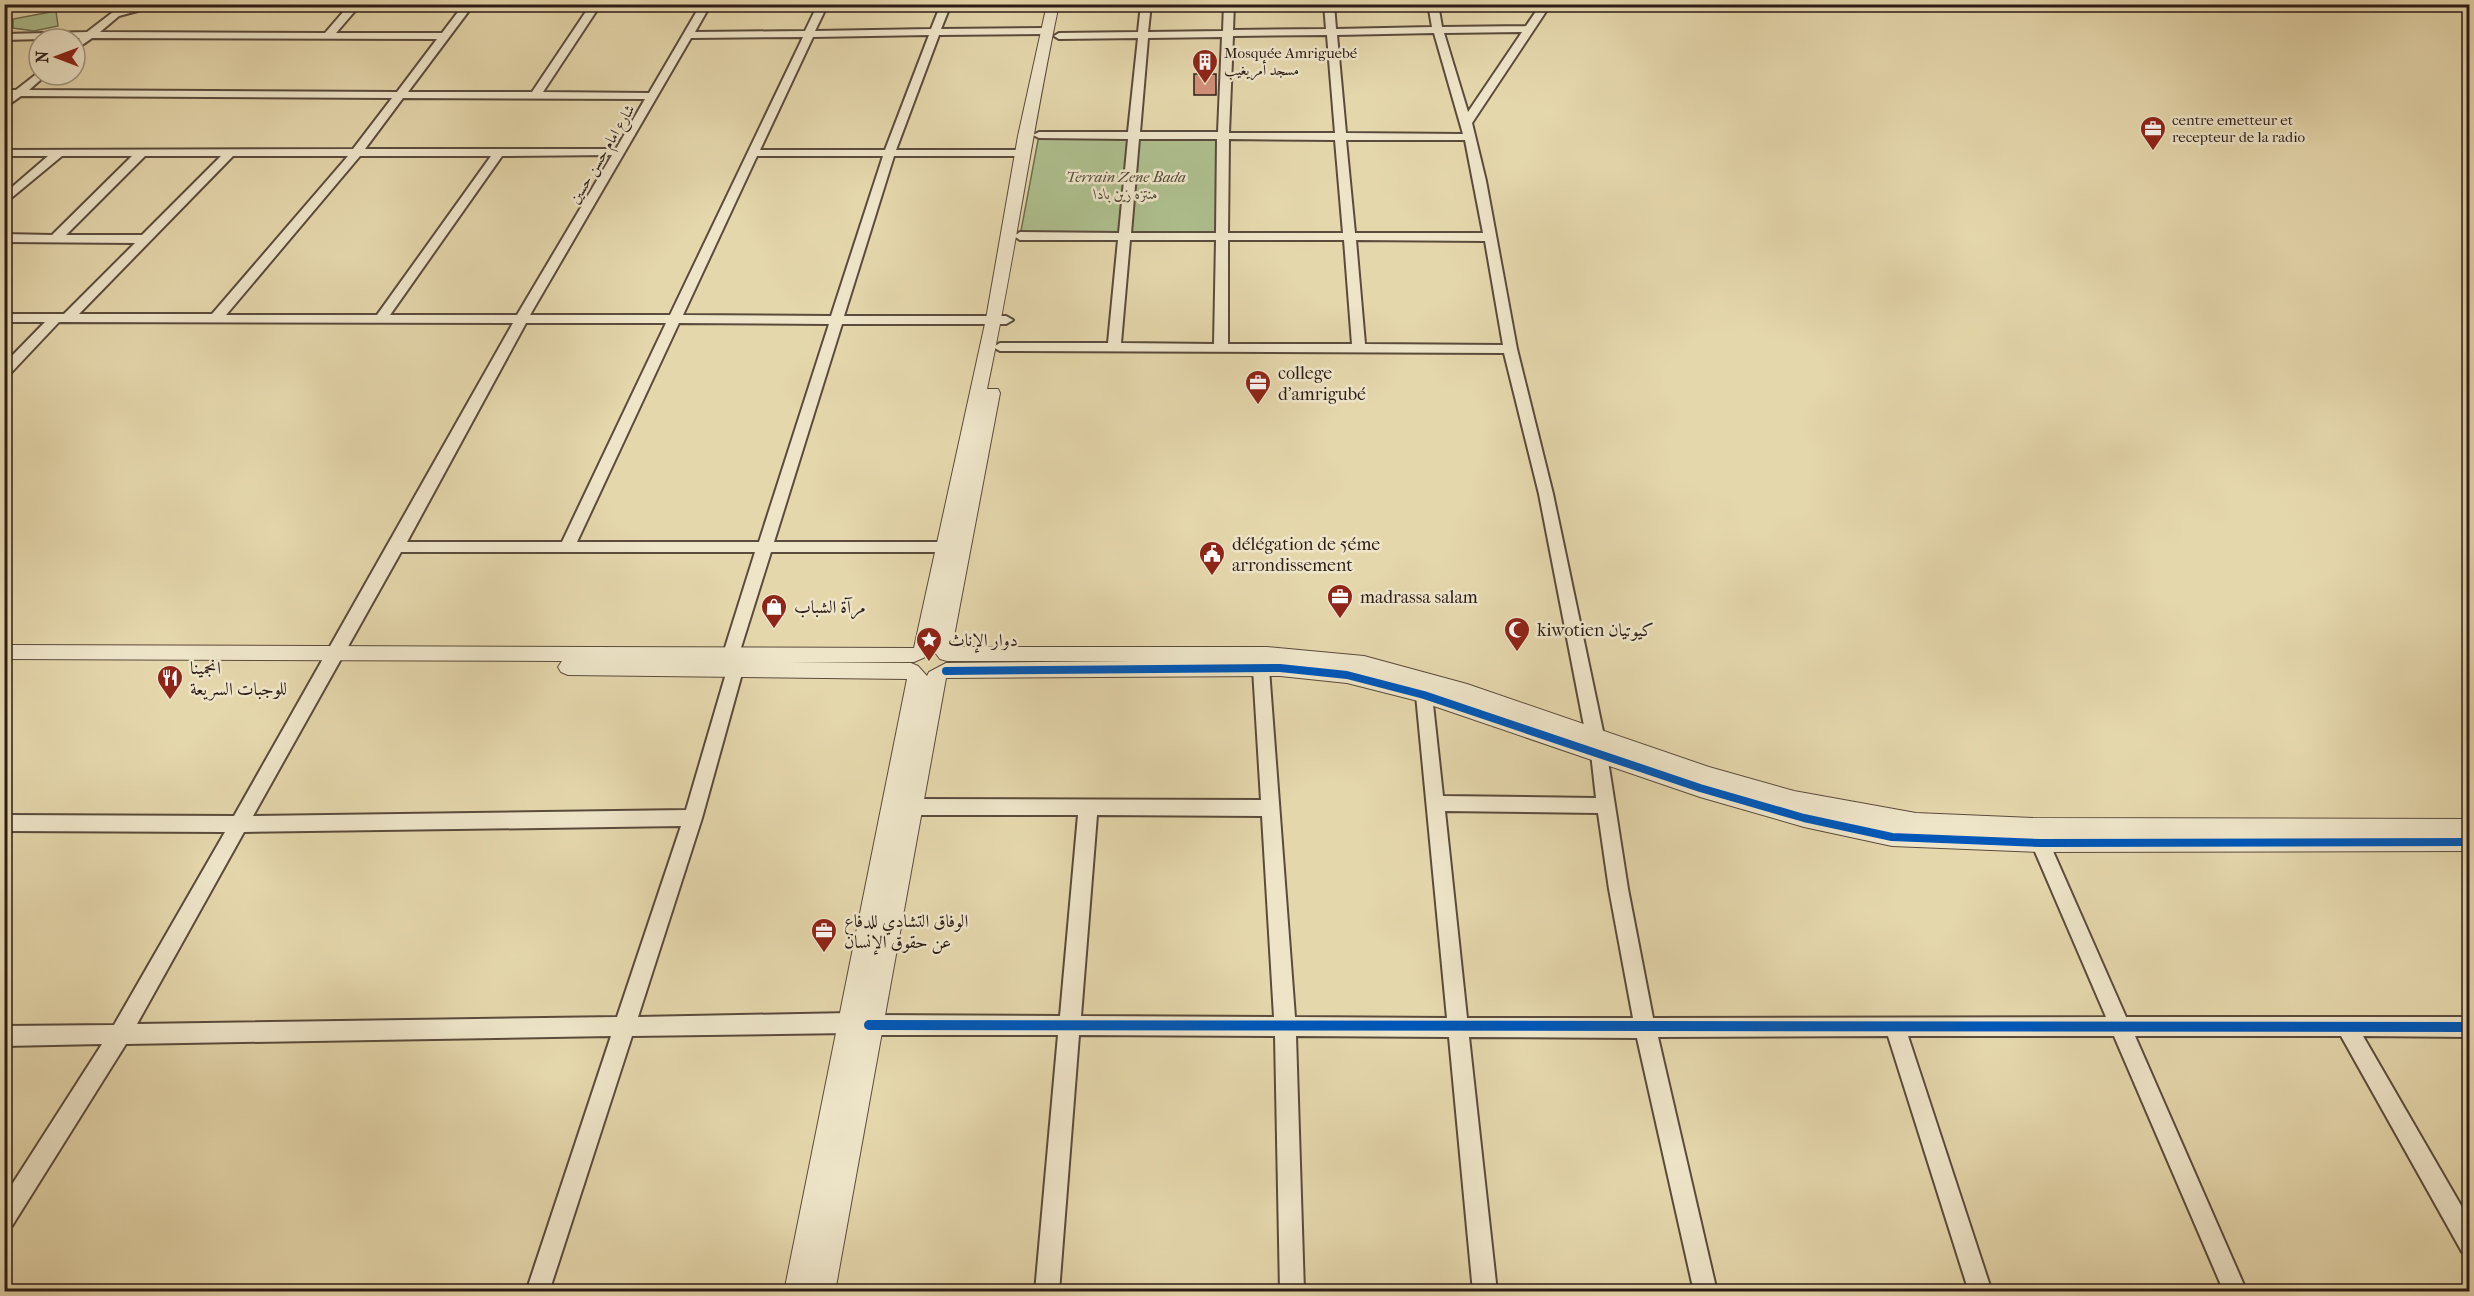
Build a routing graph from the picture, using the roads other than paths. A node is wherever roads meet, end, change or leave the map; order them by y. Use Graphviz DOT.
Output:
graph roads {
  1 [pos="158,4"];
  2 [pos="356,4"];
  3 [pos="469,4"];
  4 [pos="596,4"];
  5 [pos="706,4"];
  6 [pos="823,4"];
  7 [pos="946,4"];
  8 [pos="1053,4"];
  9 [pos="1064,4"];
  10 [pos="1146,4"];
  11 [pos="1229,4"];
  12 [pos="1329,4"];
  13 [pos="1433,4"];
  14 [pos="1546,4"];
  15 [pos="1531,29"];
  16 [pos="1332,30"];
  17 [pos="1438,31"];
  18 [pos="938,33"];
  19 [pos="1053,33"];
  20 [pos="1228,33"];
  21 [pos="809,34"];
  22 [pos="90,35"];
  23 [pos="689,35"];
  24 [pos="327,36"];
  25 [pos="444,36"];
  26 [pos="1143,36"];
  27 [pos="87,37"];
  28 [pos="4,38"];
  29 [pos="27,86"];
  30 [pos="4,93"];
  31 [pos="19,93"];
  32 [pos="401,94"];
  33 [pos="535,96"];
  34 [pos="654,96"];
  35 [pos="4,105"];
  36 [pos="1466,123"];
  37 [pos="1134,134"];
  38 [pos="1039,135"];
  39 [pos="1223,135"];
  40 [pos="1342,135"];
  41 [pos="1469,137"];
  42 [pos="357,152"];
  43 [pos="499,152"];
  44 [pos="621,152"];
  45 [pos="4,153"];
  46 [pos="59,153"];
  47 [pos="142,153"];
  48 [pos="230,153"];
  49 [pos="755,153"];
  50 [pos="1022,153"];
  51 [pos="890,154"];
  52 [pos="4,201"];
  53 [pos="1020,236"];
  54 [pos="1124,236"];
  55 [pos="1223,236"];
  56 [pos="1350,236"];
  57 [pos="1490,237"];
  58 [pos="4,238"];
  59 [pos="55,238"];
  60 [pos="146,239"];
  61 [pos="62,317"];
  62 [pos="382,317"];
  63 [pos="4,318"];
  64 [pos="216,318"];
  65 [pos="522,318"];
  66 [pos="673,318"];
  67 [pos="838,319"];
  68 [pos="1000,320"];
  69 [pos="1114,346"];
  70 [pos="1221,346"];
  71 [pos="1000,347"];
  72 [pos="1359,347"];
  73 [pos="1510,349"];
  74 [pos="4,372"];
  75 [pos="396,547"];
  76 [pos="567,547"];
  77 [pos="766,547"];
  78 [pos="946,547"];
  79 [pos="4,652"];
  80 [pos="332,659"];
  81 [pos="733,662"];
  82 [pos="4,663"];
  83 [pos="929,663"];
  84 [pos="1261,669"];
  85 [pos="1424,695"];
  86 [pos="1597,745"];
  87 [pos="1436,803"];
  88 [pos="1605,806"];
  89 [pos="912,807"];
  90 [pos="1088,808"];
  91 [pos="1269,808"];
  92 [pos="693,818"];
  93 [pos="4,823"];
  94 [pos="240,824"];
  95 [pos="2469,828"];
  96 [pos="2037,835"];
  97 [pos="2469,842"];
  98 [pos="859,1024"];
  99 [pos="1071,1025"];
  100 [pos="1285,1025"];
  101 [pos="623,1026"];
  102 [pos="1894,1026"];
  103 [pos="2346,1026"];
  104 [pos="2119,1027"];
  105 [pos="2469,1027"];
  106 [pos="1460,1028"];
  107 [pos="1647,1028"];
  108 [pos="4,1036"];
  109 [pos="119,1036"];
  110 [pos="4,1218"];
  111 [pos="2469,1244"];
  112 [pos="537,1292"];
  113 [pos="798,1292"];
  114 [pos="821,1292"];
  115 [pos="1047,1292"];
  116 [pos="1292,1292"];
  117 [pos="1485,1292"];
  118 [pos="1706,1292"];
  119 [pos="1981,1292"];
  120 [pos="2235,1292"];
  1 -- 22 [label="street"];
  2 -- 24 [label="street"];
  3 -- 25 [label="street"];
  4 -- 33 [label="street"];
  5 -- 23 [label="street, شارع امام حسن حسين"];
  6 -- 21 [label="street"];
  7 -- 18 [label="street"];
  8 -- 19 [label="street"];
  9 -- 19 [label="street"];
  10 -- 26 [label="street"];
  11 -- 20 [label="street"];
  12 -- 16 [label="street"];
  13 -- 17 [label="street"];
  14 -- 15 [label="street"];
  15 -- 17 [label="street"];
  15 -- 36 [label="street"];
  16 -- 17 [label="street"];
  16 -- 20 [label="street"];
  16 -- 40 [label="street"];
  17 -- 36 [label="street"];
  18 -- 19 [label="street"];
  18 -- 21 [label="street"];
  18 -- 51 [label="street"];
  19 -- 26 [label="street"];
  19 -- 38 [label="street"];
  19 -- 50 [label="street"];
  20 -- 26 [label="street"];
  20 -- 39 [label="street"];
  21 -- 23 [label="street"];
  21 -- 49 [label="street"];
  22 -- 24 [label="street"];
  22 -- 27 [label="street"];
  22 -- 28 [label="street"];
  23 -- 34 [label="street, شارع امام حسن حسين"];
  24 -- 25 [label="street"];
  25 -- 32 [label="street"];
  26 -- 37 [label="street"];
  29 -- 31 [label="street"];
  30 -- 31 [label="street"];
  31 -- 32 [label="street"];
  31 -- 35 [label="street"];
  32 -- 33 [label="street"];
  32 -- 42 [label="street"];
  33 -- 34 [label="street"];
  34 -- 44 [label="street, شارع امام حسن حسين"];
  36 -- 41 [label="street"];
  37 -- 38 [label="street"];
  37 -- 39 [label="street"];
  37 -- 54 [label="street"];
  38 -- 53 [label="street"];
  39 -- 40 [label="street"];
  39 -- 55 [label="street"];
  40 -- 41 [label="street"];
  40 -- 56 [label="street"];
  41 -- 57 [label="street"];
  42 -- 43 [label="street"];
  42 -- 48 [label="street"];
  42 -- 64 [label="street"];
  43 -- 44 [label="street"];
  43 -- 62 [label="street"];
  44 -- 65 [label="street, شارع امام حسن حسين"];
  45 -- 46 [label="street"];
  46 -- 47 [label="street"];
  46 -- 52 [label="street"];
  47 -- 48 [label="street"];
  47 -- 59 [label="street"];
  48 -- 60 [label="street"];
  49 -- 51 [label="street"];
  49 -- 66 [label="street"];
  50 -- 51 [label="street"];
  50 -- 68 [label="street"];
  51 -- 67 [label="street"];
  53 -- 54 [label="street"];
  53 -- 68 [label="street"];
  54 -- 55 [label="street"];
  54 -- 69 [label="street"];
  55 -- 56 [label="street"];
  55 -- 70 [label="street"];
  56 -- 57 [label="street"];
  56 -- 72 [label="street"];
  57 -- 73 [label="street"];
  58 -- 59 [label="street"];
  59 -- 60 [label="street"];
  60 -- 61 [label="street"];
  61 -- 63 [label="street"];
  61 -- 64 [label="street"];
  61 -- 74 [label="street"];
  62 -- 64 [label="street"];
  62 -- 65 [label="street"];
  65 -- 66 [label="street"];
  65 -- 75 [label="street, شارع امام حسن حسين"];
  66 -- 67 [label="street"];
  66 -- 76 [label="street"];
  67 -- 68 [label="street"];
  67 -- 77 [label="street"];
  68 -- 71 [label="street"];
  68 -- 78 [label="street"];
  69 -- 70 [label="street"];
  69 -- 71 [label="street"];
  70 -- 72 [label="street"];
  71 -- 83 [label="street"];
  72 -- 73 [label="street"];
  73 -- 86 [label="street"];
  75 -- 76 [label="street"];
  75 -- 80 [label="street, شارع امام حسن حسين"];
  76 -- 77 [label="street"];
  77 -- 78 [label="street"];
  77 -- 81 [label="street"];
  78 -- 83 [label="street"];
  79 -- 80 [label="street"];
  80 -- 81 [label="street"];
  80 -- 82 [label="street"];
  80 -- 94 [label="street, شارع امام حسن حسين"];
  81 -- 83 [label="street"];
  81 -- 92 [label="street"];
  83 -- 84 [label="street"];
  83 -- 86 [label="street"];
  83 -- 89 [label="street"];
  83 -- 98 [label="street"];
  84 -- 85 [label="street"];
  84 -- 91 [label="street"];
  85 -- 86 [label="street"];
  85 -- 87 [label="street"];
  86 -- 88 [label="street"];
  86 -- 96 [label="street"];
  87 -- 88 [label="street"];
  87 -- 106 [label="street"];
  88 -- 107 [label="street"];
  89 -- 90 [label="street"];
  89 -- 98 [label="street"];
  90 -- 91 [label="street"];
  90 -- 99 [label="street"];
  91 -- 100 [label="street"];
  92 -- 94 [label="street"];
  92 -- 101 [label="street"];
  93 -- 94 [label="street"];
  94 -- 109 [label="street, شارع امام حسن حسين"];
  95 -- 96 [label="street"];
  96 -- 97 [label="street"];
  96 -- 104 [label="street"];
  98 -- 99 [label="street"];
  98 -- 101 [label="street"];
  98 -- 113 [label="street"];
  98 -- 114 [label="street"];
  99 -- 100 [label="street"];
  99 -- 115 [label="street"];
  100 -- 106 [label="street"];
  100 -- 116 [label="street"];
  101 -- 109 [label="street"];
  101 -- 112 [label="street"];
  102 -- 104 [label="street"];
  102 -- 107 [label="street"];
  102 -- 119 [label="street"];
  103 -- 104 [label="street"];
  103 -- 105 [label="street"];
  103 -- 111 [label="street"];
  104 -- 120 [label="street"];
  106 -- 107 [label="street"];
  106 -- 117 [label="street"];
  107 -- 118 [label="street"];
  108 -- 109 [label="street"];
  109 -- 110 [label="street, شارع امام حسن حسين"];
}
